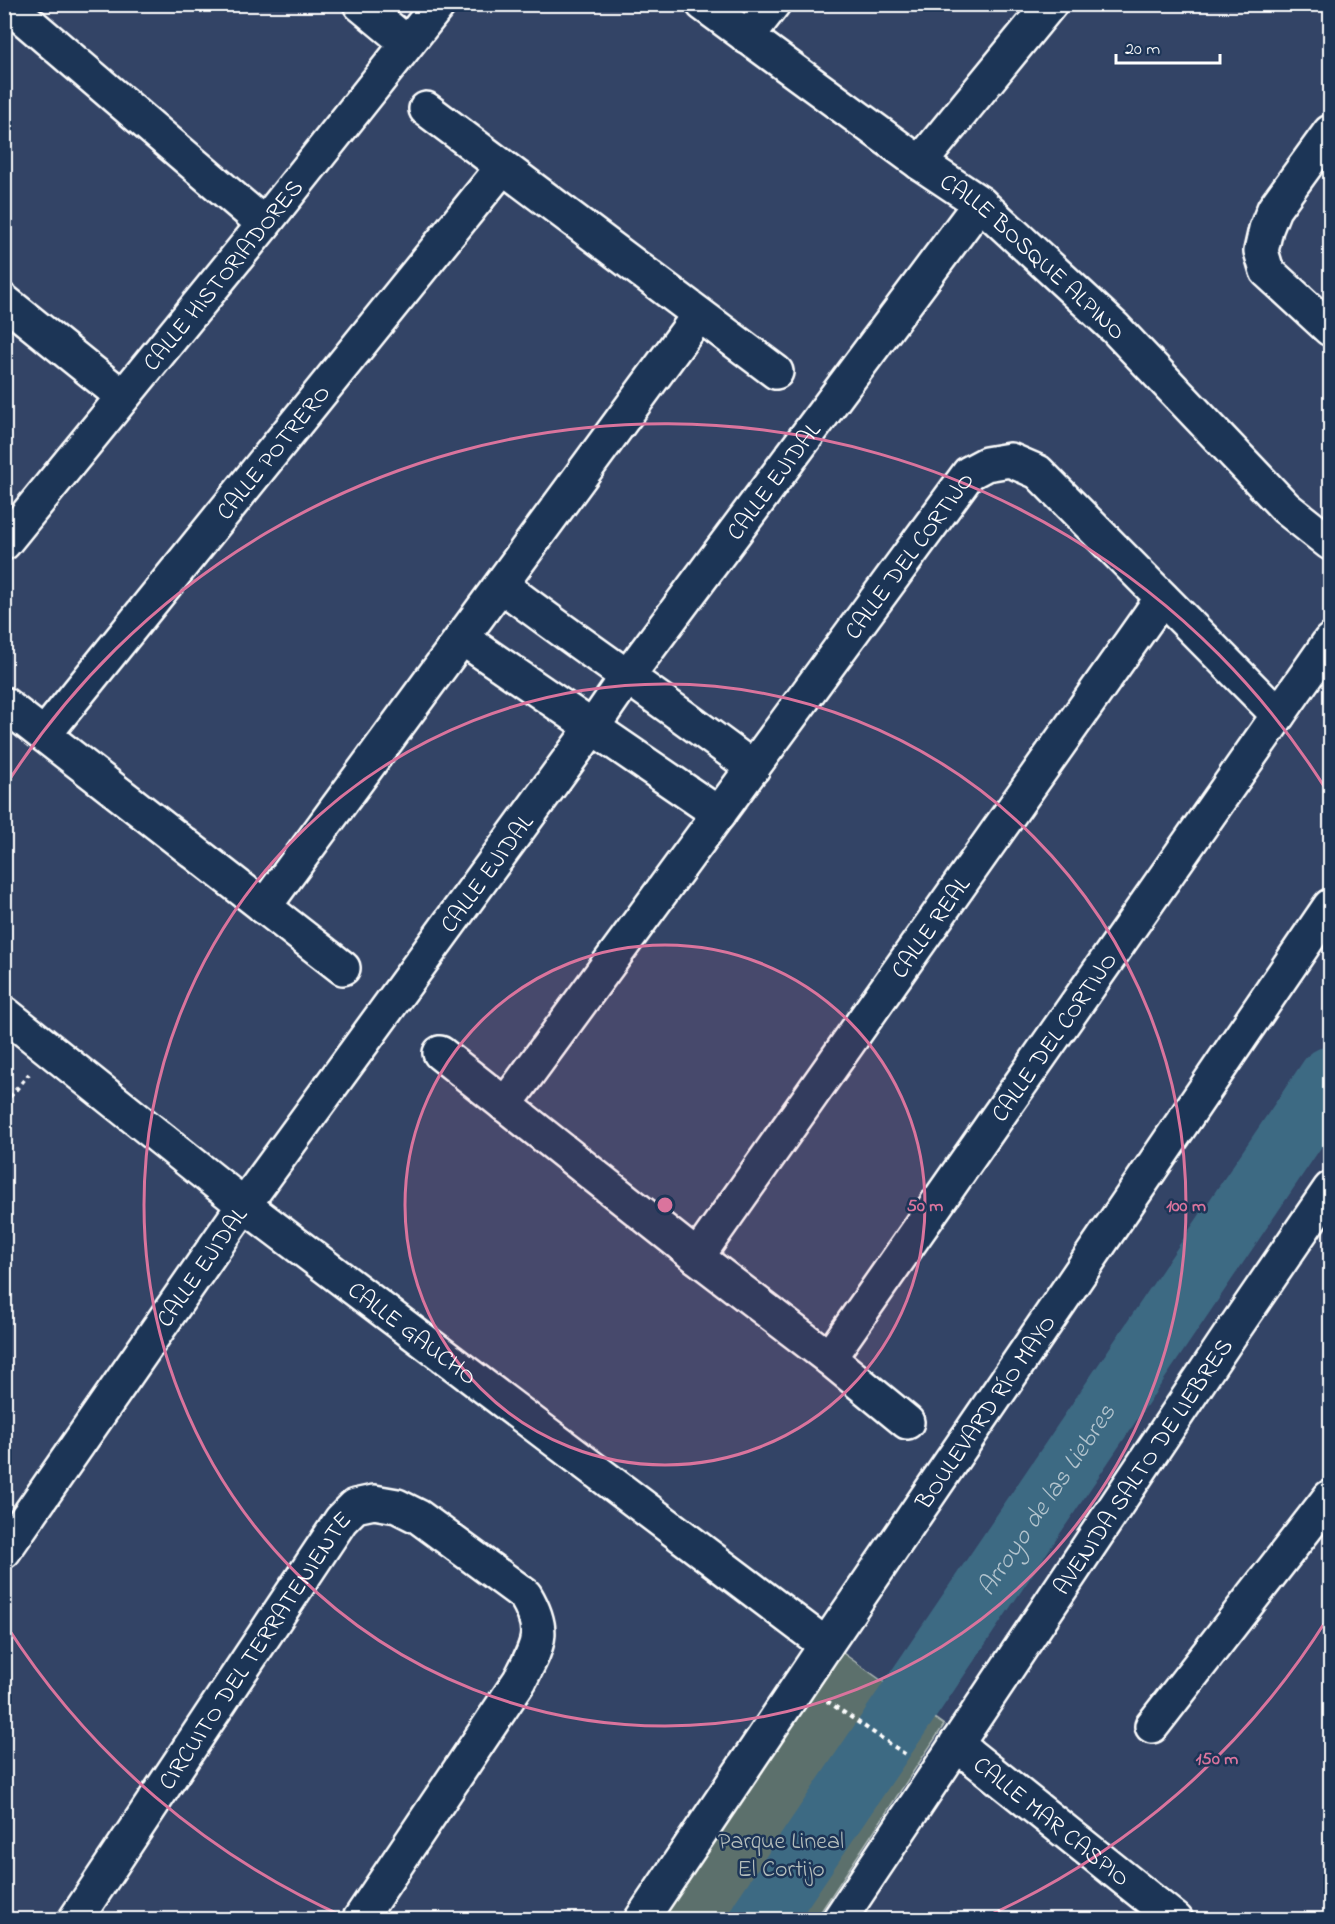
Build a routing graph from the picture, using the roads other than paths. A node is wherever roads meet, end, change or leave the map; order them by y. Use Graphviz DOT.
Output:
graph roads {
  1 [pos="7,4"];
  2 [pos="360,4"];
  3 [pos="439,4"];
  4 [pos="703,4"];
  5 [pos="773,4"];
  6 [pos="1050,4"];
  7 [pos="747,37"];
  8 [pos="407,43"];
  9 [pos="426,109"];
  10 [pos="1330,132"];
  11 [pos="920,162"];
  12 [pos="502,168"];
  13 [pos="980,203"];
  14 [pos="264,224"];
  15 [pos="4,301"];
  16 [pos="699,315"];
  17 [pos="1330,329"];
  18 [pos="776,372"];
  19 [pos="122,396"];
  20 [pos="4,543"];
  21 [pos="1330,543"];
  22 [pos="501,585"];
  23 [pos="1162,598"];
  24 [pos="462,638"];
  25 [pos="1330,640"];
  26 [pos="627,677"];
  27 [pos="4,704"];
  28 [pos="1278,715"];
  29 [pos="592,728"];
  30 [pos="44,735"];
  31 [pos="753,768"];
  32 [pos="719,814"];
  33 [pos="1330,906"];
  34 [pos="264,907"];
  35 [pos="343,968"];
  36 [pos="4,1012"];
  37 [pos="440,1053"];
  38 [pos="505,1105"];
  39 [pos="1330,1189"];
  40 [pos="244,1205"];
  41 [pos="697,1257"];
  42 [pos="829,1358"];
  43 [pos="907,1422"];
  44 [pos="1330,1497"];
  45 [pos="4,1551"];
  46 [pos="826,1645"];
  47 [pos="1152,1726"];
  48 [pos="956,1744"];
  49 [pos="75,1920"];
  50 [pos="359,1920"];
  51 [pos="641,1920"];
  52 [pos="839,1920"];
  53 [pos="1176,1920"];
  1 -- 14 [label="street"];
  2 -- 8 [label="street"];
  3 -- 8 [label="street, CALLE HISTORIADORES"];
  4 -- 7 [label="street, CALLE BOSQUE ALPINO"];
  5 -- 7 [label="street"];
  6 -- 11 [label="street"];
  7 -- 11 [label="street, CALLE BOSQUE ALPINO"];
  8 -- 14 [label="street, CALLE HISTORIADORES"];
  9 -- 12 [label="street"];
  10 -- 17 [label="street"];
  11 -- 13 [label="street, CALLE BOSQUE ALPINO"];
  12 -- 16 [label="street"];
  12 -- 30 [label="street, CALLE POTRERO"];
  13 -- 21 [label="street, CALLE BOSQUE ALPINO"];
  13 -- 26 [label="street, CALLE EJIDAL"];
  14 -- 19 [label="street, CALLE HISTORIADORES"];
  15 -- 19 [label="street"];
  16 -- 18 [label="street"];
  16 -- 22 [label="street"];
  19 -- 20 [label="street, CALLE HISTORIADORES"];
  22 -- 24 [label="street"];
  22 -- 26 [label="street"];
  23 -- 28 [label="street, CALLE DEL CORTIJO"];
  23 -- 31 [label="street, CALLE DEL CORTIJO"];
  23 -- 41 [label="street, CALLE REAL"];
  24 -- 29 [label="street"];
  24 -- 34 [label="street"];
  25 -- 28 [label="street, CALLE DEL CORTIJO"];
  26 -- 29 [label="street, CALLE EJIDAL"];
  26 -- 31 [label="street"];
  27 -- 30 [label="street"];
  28 -- 42 [label="street, CALLE DEL CORTIJO"];
  29 -- 32 [label="street"];
  29 -- 40 [label="street, CALLE EJIDAL"];
  30 -- 34 [label="street"];
  31 -- 32 [label="street, CALLE DEL CORTIJO"];
  32 -- 38 [label="street, CALLE DEL CORTIJO"];
  33 -- 46 [label="street, BOULEVARD RÍO MAYO"];
  34 -- 35 [label="street"];
  36 -- 40 [label="street, CALLE GAUCHO"];
  37 -- 38 [label="street"];
  38 -- 41 [label="street"];
  39 -- 48 [label="street, AVENIDA SALTO DE LIEBRES"];
  40 -- 45 [label="street, CALLE EJIDAL"];
  40 -- 46 [label="street, CALLE GAUCHO"];
  41 -- 42 [label="street"];
  42 -- 43 [label="street"];
  44 -- 47 [label="street"];
  46 -- 51 [label="street, BOULEVARD RÍO MAYO"];
  48 -- 52 [label="street"];
  48 -- 53 [label="street, CALLE MAR CASPIO"];
  49 -- 50 [label="street, CIRCUITO DEL TERRATENIENTE"];
}
